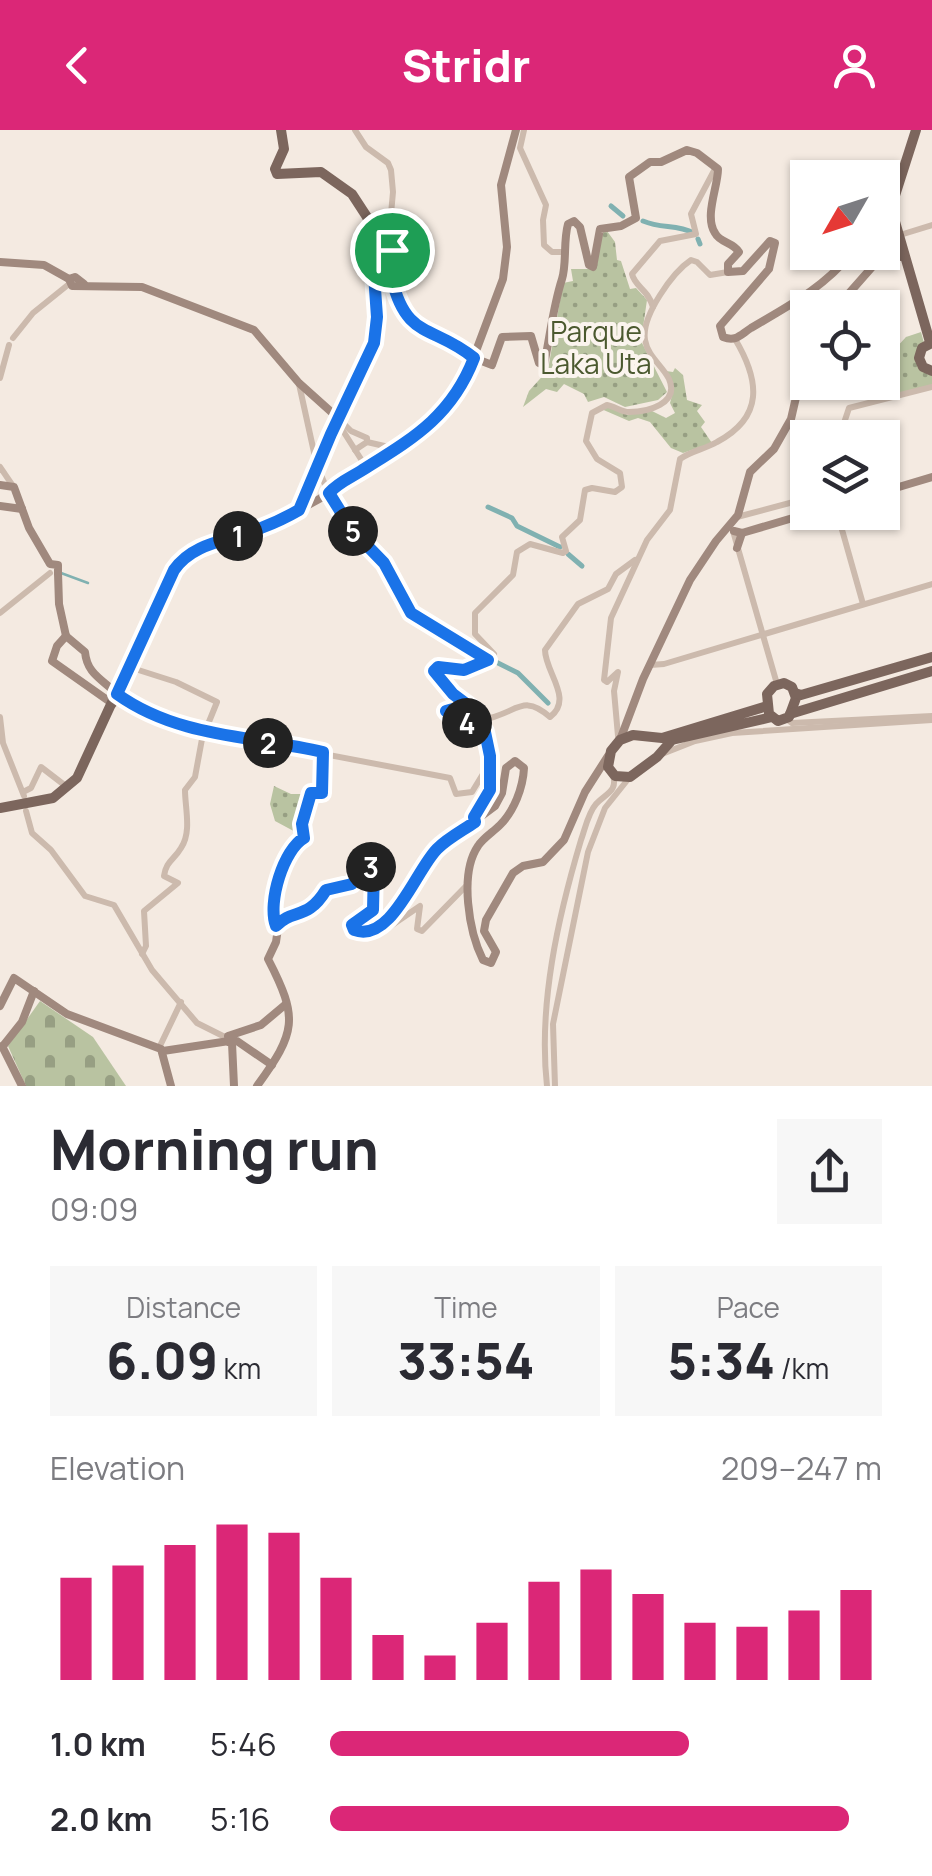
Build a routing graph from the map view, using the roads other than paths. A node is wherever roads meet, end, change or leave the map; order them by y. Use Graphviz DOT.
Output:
graph roads {
  1 [pos="281,130"];
  2 [pos="357,130"];
  3 [pos="520,130"];
  4 [pos="914,130"];
  5 [pos="716,166"];
  6 [pos="900,167"];
  7 [pos="900,175"];
  8 [pos="932,225"];
  9 [pos="900,232"];
  10 [pos="385,249"];
  11 [pos="563,252"];
  12 [pos="900,256"];
  13 [pos="0,262"];
  14 [pos="834,270"];
  15 [pos="728,272"];
  16 [pos="75,282"];
  17 [pos="653,307"];
  18 [pos="927,329"];
  19 [pos="736,339"];
  20 [pos="929,343"];
  21 [pos="475,358"];
  22 [pos="932,371"];
  23 [pos="0,378"];
  24 [pos="299,383"];
  25 [pos="932,387"];
  26 [pos="798,400"];
  27 [pos="337,420"];
  28 [pos="845,420"];
  29 [pos="366,440"];
  30 [pos="395,448"];
  31 [pos="356,450"];
  32 [pos="317,466"];
  33 [pos="0,467"];
  34 [pos="366,467"];
  35 [pos="930,476"];
  36 [pos="0,485"];
  37 [pos="900,485"];
  38 [pos="14,487"];
  39 [pos="329,493"];
  40 [pos="790,504"];
  41 [pos="0,506"];
  42 [pos="304,508"];
  43 [pos="22,509"];
  44 [pos="790,515"];
  45 [pos="735,526"];
  46 [pos="842,530"];
  47 [pos="737,548"];
  48 [pos="640,556"];
  49 [pos="54,572"];
  50 [pos="932,584"];
  51 [pos="864,604"];
  52 [pos="0,612"];
  53 [pos="763,634"];
  54 [pos="66,636"];
  55 [pos="932,656"];
  56 [pos="486,658"];
  57 [pos="651,666"];
  58 [pos="130,667"];
  59 [pos="932,671"];
  60 [pos="777,684"];
  61 [pos="795,693"];
  62 [pos="115,699"];
  63 [pos="477,712"];
  64 [pos="932,718"];
  65 [pos="0,719"];
  66 [pos="781,719"];
  67 [pos="204,731"];
  68 [pos="624,735"];
  69 [pos="651,738"];
  70 [pos="323,752"];
  71 [pos="608,756"];
  72 [pos="654,759"];
  73 [pos="489,764"];
  74 [pos="612,773"];
  75 [pos="595,775"];
  76 [pos="630,777"];
  77 [pos="68,788"];
  78 [pos="0,808"];
  79 [pos="26,811"];
  80 [pos="475,822"];
  81 [pos="469,884"];
  82 [pos="276,926"];
  83 [pos="374,932"];
  84 [pos="142,952"];
  85 [pos="34,991"];
  86 [pos="180,1002"];
  87 [pos="286,1004"];
  88 [pos="0,1006"];
  89 [pos="233,1038"];
  90 [pos="1,1044"];
  91 [pos="161,1049"];
  92 [pos="273,1063"];
  93 [pos="22,1086"];
  94 [pos="171,1086"];
  95 [pos="234,1086"];
  96 [pos="256,1086"];
  97 [pos="547,1086"];
  98 [pos="555,1086"];
  1 -- 10 [label="main road"];
  2 -- 10 [label="street"];
  3 -- 11 [label="street"];
  3 -- 21 [label="main road"];
  4 -- 6 [label="main road"];
  4 -- 7 [label="main road"];
  5 -- 11 [label="main road"];
  5 -- 15 [label="main road"];
  5 -- 17 [label="street"];
  8 -- 9 [label="street"];
  10 -- 21 [label="street"];
  10 -- 27 [label="main road"];
  11 -- 21 [label="main road"];
  12 -- 18 [label="main road"];
  13 -- 16 [label="main road"];
  14 -- 19 [label="main road"];
  15 -- 17 [label="street"];
  15 -- 19 [label="main road"];
  16 -- 23 [label="street"];
  16 -- 24 [label="main road"];
  17 -- 56 [label="street"];
  18 -- 20 [label="main road"];
  19 -- 48 [label="street"];
  20 -- 22 [label="main road"];
  21 -- 30 [label="main road"];
  24 -- 27 [label="main road"];
  24 -- 32 [label="street"];
  25 -- 28 [label="street"];
  26 -- 45 [label="main road"];
  27 -- 29 [label="street"];
  27 -- 31 [label="street"];
  27 -- 32 [label="main road"];
  29 -- 30 [label="street"];
  29 -- 31 [label="street"];
  30 -- 34 [label="main road"];
  31 -- 34 [label="street"];
  32 -- 39 [label="street"];
  32 -- 42 [label="main road"];
  33 -- 38 [label="street"];
  34 -- 39 [label="main road"];
  35 -- 37 [label="main road"];
  36 -- 38 [label="main road"];
  38 -- 43 [label="main road"];
  39 -- 42 [label="main road"];
  39 -- 56 [label="street"];
  40 -- 45 [label="street"];
  41 -- 43 [label="main road"];
  42 -- 58 [label="main road"];
  43 -- 49 [label="main road"];
  44 -- 45 [label="main road"];
  45 -- 47 [label="main road"];
  45 -- 57 [label="main road"];
  46 -- 51 [label="street"];
  47 -- 53 [label="street"];
  48 -- 63 [label="street"];
  48 -- 68 [label="street"];
  49 -- 52 [label="street"];
  49 -- 54 [label="main road"];
  50 -- 51 [label="street"];
  51 -- 53 [label="street"];
  53 -- 57 [label="street"];
  53 -- 60 [label="street"];
  54 -- 62 [label="main road"];
  54 -- 62 [label="main road"];
  55 -- 61 [label="main road"];
  56 -- 63 [label="street"];
  57 -- 68 [label="main road"];
  58 -- 62 [label="main road"];
  58 -- 67 [label="street"];
  59 -- 66 [label="main road"];
  60 -- 61 [label="main road"];
  60 -- 66 [label="main road"];
  61 -- 66 [label="main road"];
  62 -- 67 [label="street"];
  62 -- 77 [label="main road"];
  63 -- 73 [label="street"];
  64 -- 66 [label="street"];
  65 -- 77 [label="street"];
  66 -- 69 [label="main road"];
  66 -- 72 [label="main road"];
  67 -- 70 [label="street"];
  67 -- 84 [label="street"];
  68 -- 69 [label="main road"];
  68 -- 71 [label="main road"];
  69 -- 72 [label="main road"];
  70 -- 73 [label="street"];
  70 -- 82 [label="street"];
  71 -- 74 [label="main road"];
  71 -- 75 [label="main road"];
  72 -- 76 [label="main road"];
  73 -- 80 [label="street"];
  74 -- 75 [label="main road"];
  74 -- 76 [label="main road"];
  74 -- 97 [label="street"];
  75 -- 81 [label="main road"];
  76 -- 98 [label="street"];
  77 -- 78 [label="main road"];
  79 -- 84 [label="street"];
  80 -- 81 [label="main road"];
  80 -- 83 [label="main road"];
  81 -- 83 [label="street"];
  82 -- 83 [label="main road"];
  82 -- 87 [label="main road"];
  84 -- 86 [label="street"];
  85 -- 88 [label="main road"];
  85 -- 90 [label="main road"];
  85 -- 91 [label="main road"];
  86 -- 89 [label="street"];
  86 -- 91 [label="street"];
  87 -- 89 [label="main road"];
  87 -- 92 [label="main road"];
  89 -- 91 [label="main road"];
  89 -- 92 [label="main road"];
  89 -- 95 [label="main road"];
  90 -- 93 [label="main road"];
  91 -- 94 [label="main road"];
  92 -- 96 [label="main road"];
}
